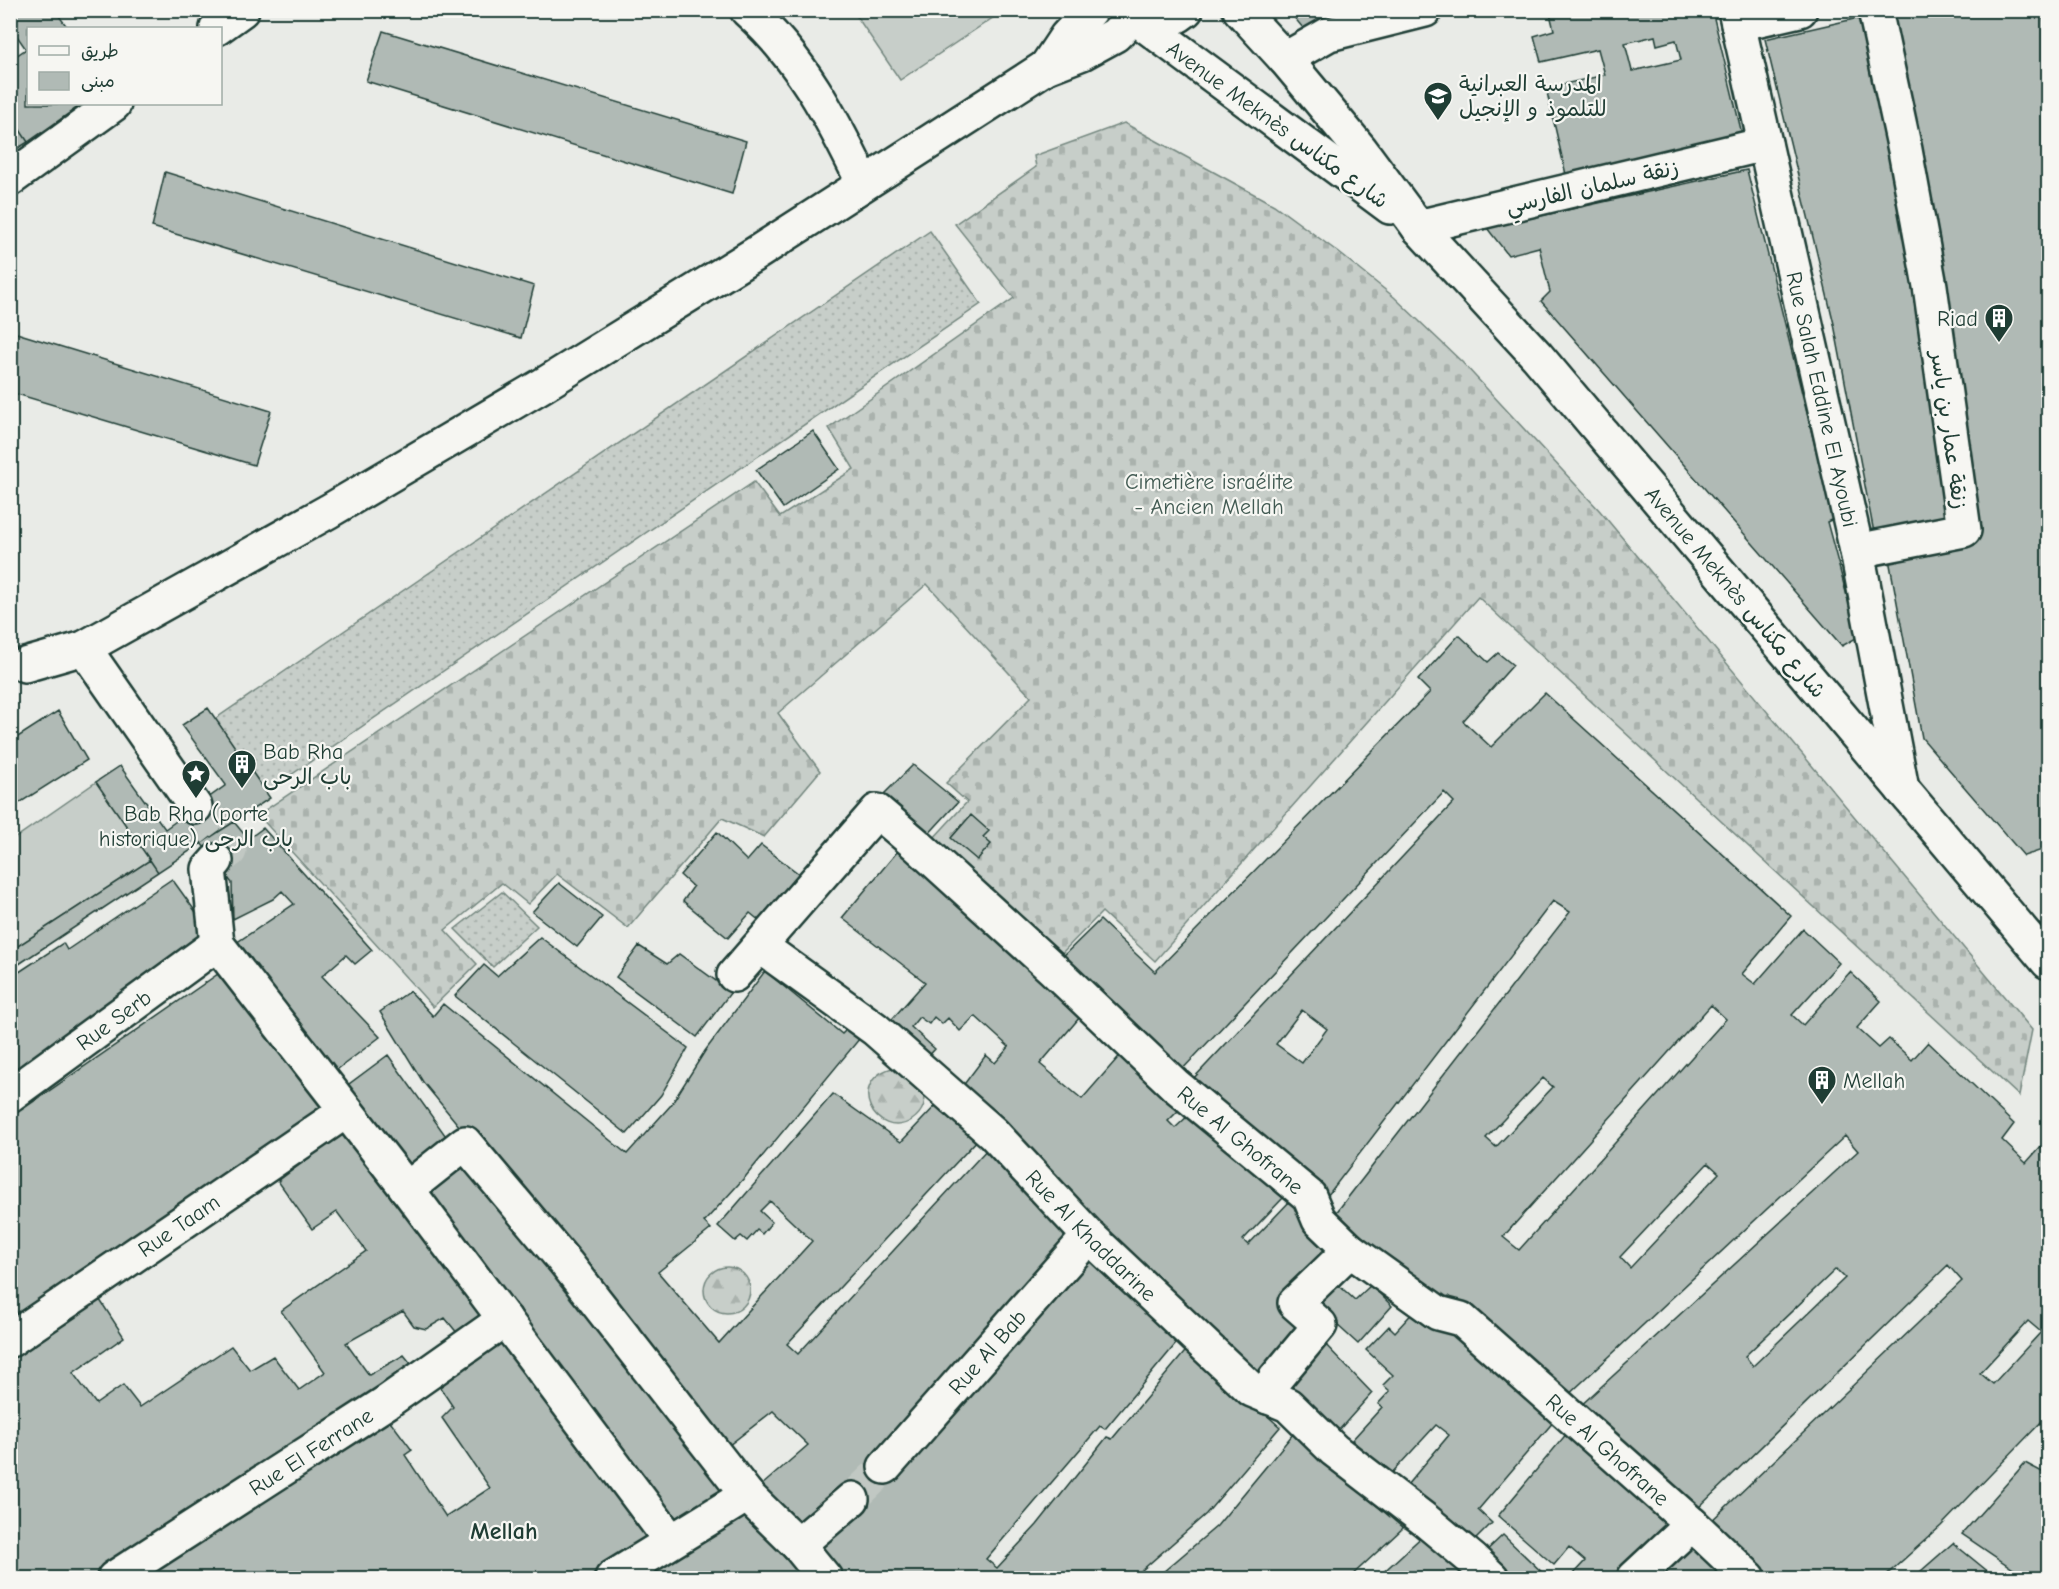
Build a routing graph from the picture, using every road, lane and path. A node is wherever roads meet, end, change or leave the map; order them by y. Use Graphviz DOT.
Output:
graph roads {
  1 [pos="242,10"];
  2 [pos="747,10"];
  3 [pos="1091,10"];
  4 [pos="1186,10"];
  5 [pos="1240,10"];
  6 [pos="1425,10"];
  7 [pos="1800,10"];
  8 [pos="1875,10"];
  9 [pos="1132,16"];
  10 [pos="1737,17"];
  11 [pos="218,27"];
  12 [pos="1285,59"];
  13 [pos="1046,67"];
  14 [pos="113,105"];
  15 [pos="1765,144"];
  16 [pos="10,179"];
  17 [pos="863,183"];
  18 [pos="1418,228"];
  19 [pos="1857,551"];
  20 [pos="84,648"];
  21 [pos="25,665"];
  22 [pos="1903,791"];
  23 [pos="195,807"];
  24 [pos="216,861"];
  25 [pos="217,944"];
  26 [pos="760,946"];
  27 [pos="2049,962"];
  28 [pos="734,975"];
  29 [pos="10,1095"];
  30 [pos="346,1111"];
  31 [pos="406,1189"];
  32 [pos="1089,1236"];
  33 [pos="1350,1250"];
  34 [pos="505,1319"];
  35 [pos="10,1340"];
  36 [pos="1269,1397"];
  37 [pos="885,1467"];
  38 [pos="747,1495"];
  39 [pos="852,1499"];
  40 [pos="1692,1524"];
  41 [pos="671,1541"];
  42 [pos="798,1545"];
  43 [pos="114,1578"];
  44 [pos="612,1578"];
  45 [pos="825,1578"];
  46 [pos="1492,1578"];
  47 [pos="1634,1578"];
  48 [pos="1749,1578"];
  1 -- 11 [label="street"];
  2 -- 17 [label="street"];
  3 -- 13 [label="street"];
  4 -- 9 [label="street"];
  5 -- 12 [label="street, Avenue Meknès شارع مكناس"];
  6 -- 12 [label="street"];
  7 -- 10 [label="street"];
  8 -- 19 [label="street, زنقة عمار بن ياسر"];
  9 -- 13 [label="street"];
  9 -- 18 [label="street, Avenue Meknès شارع مكناس"];
  10 -- 15 [label="street, Rue Salah Eddine El Ayoubi"];
  12 -- 18 [label="street, Avenue Meknès شارع مكناس"];
  13 -- 17 [label="street"];
  14 -- 16 [label="street"];
  15 -- 18 [label="street, زنقة سلمان الفارسي"];
  15 -- 19 [label="street, Rue Salah Eddine El Ayoubi"];
  17 -- 20 [label="street"];
  18 -- 22 [label="street, Avenue Meknès شارع مكناس"];
  19 -- 22 [label="street, Rue Salah Eddine El Ayoubi"];
  20 -- 21 [label="street"];
  20 -- 23 [label="street"];
  22 -- 27 [label="street, Avenue Meknès شارع مكناس"];
  24 -- 25 [label="street"];
  25 -- 29 [label="street, Rue Serb"];
  25 -- 30 [label="street"];
  26 -- 28 [label="street"];
  26 -- 32 [label="street, Rue Al Khaddarine"];
  26 -- 33 [label="street, Rue Al Ghofrane"];
  30 -- 31 [label="street"];
  30 -- 35 [label="street, Rue Taam"];
  31 -- 34 [label="street"];
  31 -- 38 [label="street"];
  32 -- 36 [label="street, Rue Al Khaddarine"];
  32 -- 37 [label="street, Rue Al Bab"];
  33 -- 36 [label="street"];
  33 -- 40 [label="street, Rue Al Ghofrane"];
  34 -- 41 [label="street"];
  34 -- 43 [label="street, Rue El Ferrane"];
  36 -- 46 [label="street, Rue Al Khaddarine"];
  38 -- 41 [label="street"];
  38 -- 42 [label="street"];
  39 -- 42 [label="street"];
  40 -- 47 [label="street"];
  40 -- 48 [label="street, Rue Al Ghofrane"];
  41 -- 44 [label="street"];
  42 -- 45 [label="street"];
}
